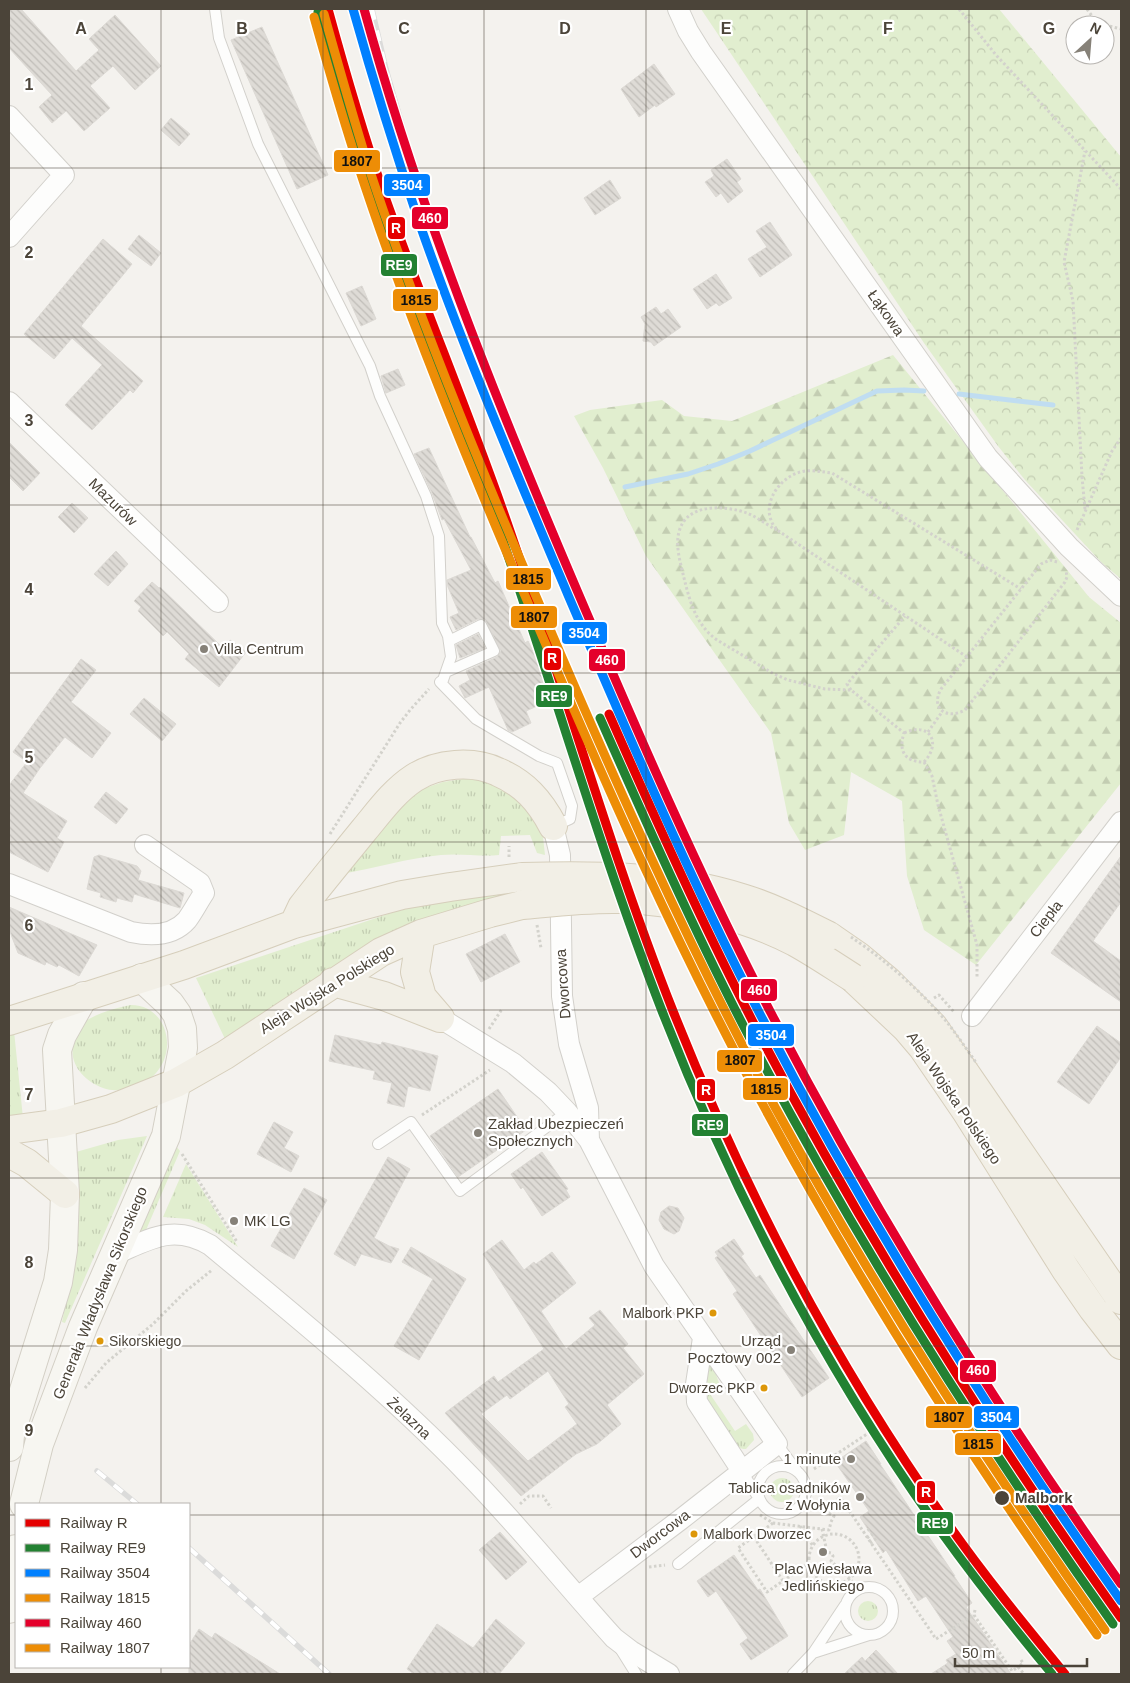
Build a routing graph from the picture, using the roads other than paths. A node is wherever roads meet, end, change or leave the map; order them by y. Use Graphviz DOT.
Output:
graph roads {
  1 [pos="215,9"];
  2 [pos="678,9"];
  3 [pos="9,116"];
  4 [pos="9,237"];
  5 [pos="9,402"];
  6 [pos="1121,596"];
  7 [pos="218,602"];
  8 [pos="449,641"];
  9 [pos="446,672"];
  10 [pos="1121,822"];
  11 [pos="553,826"];
  12 [pos="145,845"];
  13 [pos="9,884"];
  14 [pos="294,924"];
  15 [pos="422,934"];
  16 [pos="142,978"];
  17 [pos="333,982"];
  18 [pos="84,996"];
  19 [pos="969,1016"];
  20 [pos="440,1018"];
  21 [pos="9,1021"];
  22 [pos="176,1083"];
  23 [pos="567,1112"];
  24 [pos="61,1123"];
  25 [pos="9,1130"];
  26 [pos="589,1140"];
  27 [pos="378,1144"];
  28 [pos="9,1153"];
  29 [pos="65,1194"];
  30 [pos="113,1255"];
  31 [pos="1121,1300"];
  32 [pos="703,1338"];
  33 [pos="1121,1345"];
  34 [pos="777,1444"];
  35 [pos="9,1447"];
  36 [pos="742,1471"];
  37 [pos="798,1472"];
  38 [pos="759,1499"];
  39 [pos="24,1503"];
  40 [pos="15,1557"];
  41 [pos="678,1564"];
  42 [pos="578,1597"];
  43 [pos="847,1602"];
  44 [pos="9,1609"];
  45 [pos="868,1635"];
  46 [pos="614,1638"];
  47 [pos="809,1657"];
  48 [pos="636,1674"];
  49 [pos="669,1674"];
  50 [pos="793,1674"];
  51 [pos="804,1674"];
  1 -- 8 [label="lane"];
  2 -- 6 [label="street, Łąkowa"];
  3 -- 4 [label="street"];
  5 -- 7 [label="street, Mazurów"];
  8 -- 9 [label="lane"];
  8 -- 9 [label="lane"];
  9 -- 11 [label="lane"];
  10 -- 19 [label="street, Ciepła"];
  11 -- 14 [label="main road"];
  11 -- 26 [label="street, Dworcowa"];
  12 -- 13 [label="street"];
  14 -- 16 [label="main road, Aleja Wojska Polskiego"];
  14 -- 31 [label="main road, Aleja Wojska Polskiego, bridge"];
  15 -- 17 [label="main road, Aleja Wojska Polskiego"];
  15 -- 20 [label="main road"];
  15 -- 33 [label="main road, Aleja Wojska Polskiego, bridge"];
  16 -- 18 [label="main road"];
  16 -- 22 [label="main road"];
  17 -- 20 [label="main road"];
  17 -- 22 [label="main road, Aleja Wojska Polskiego"];
  18 -- 21 [label="main road"];
  18 -- 24 [label="main road"];
  20 -- 23 [label="street, Dworcowa"];
  22 -- 24 [label="main road"];
  22 -- 30 [label="main road, Generała Władysława Sikorskiego"];
  23 -- 26 [label="street, Dworcowa"];
  23 -- 27 [label="lane"];
  24 -- 25 [label="main road"];
  24 -- 29 [label="main road"];
  26 -- 32 [label="street, Dworcowa"];
  28 -- 29 [label="main road"];
  29 -- 35 [label="main road"];
  30 -- 39 [label="main road, Generała Władysława Sikorskiego"];
  30 -- 42 [label="street, Żelazna"];
  32 -- 34 [label="street, Dworcowa"];
  32 -- 36 [label="street"];
  34 -- 36 [label="street, Dworcowa"];
  34 -- 37 [label="lane"];
  36 -- 38 [label="lane"];
  36 -- 42 [label="street, Dworcowa"];
  37 -- 38 [label="lane"];
  37 -- 38 [label="lane"];
  38 -- 41 [label="lane"];
  40 -- 44 [label="main road"];
  42 -- 46 [label="street, Żelazna"];
  43 -- 45 [label="lane"];
  43 -- 45 [label="lane"];
  43 -- 47 [label="lane"];
  45 -- 47 [label="lane"];
  46 -- 48 [label="lane"];
  46 -- 49 [label="street, Żelazna"];
  47 -- 50 [label="lane"];
  47 -- 51 [label="lane"];
}
